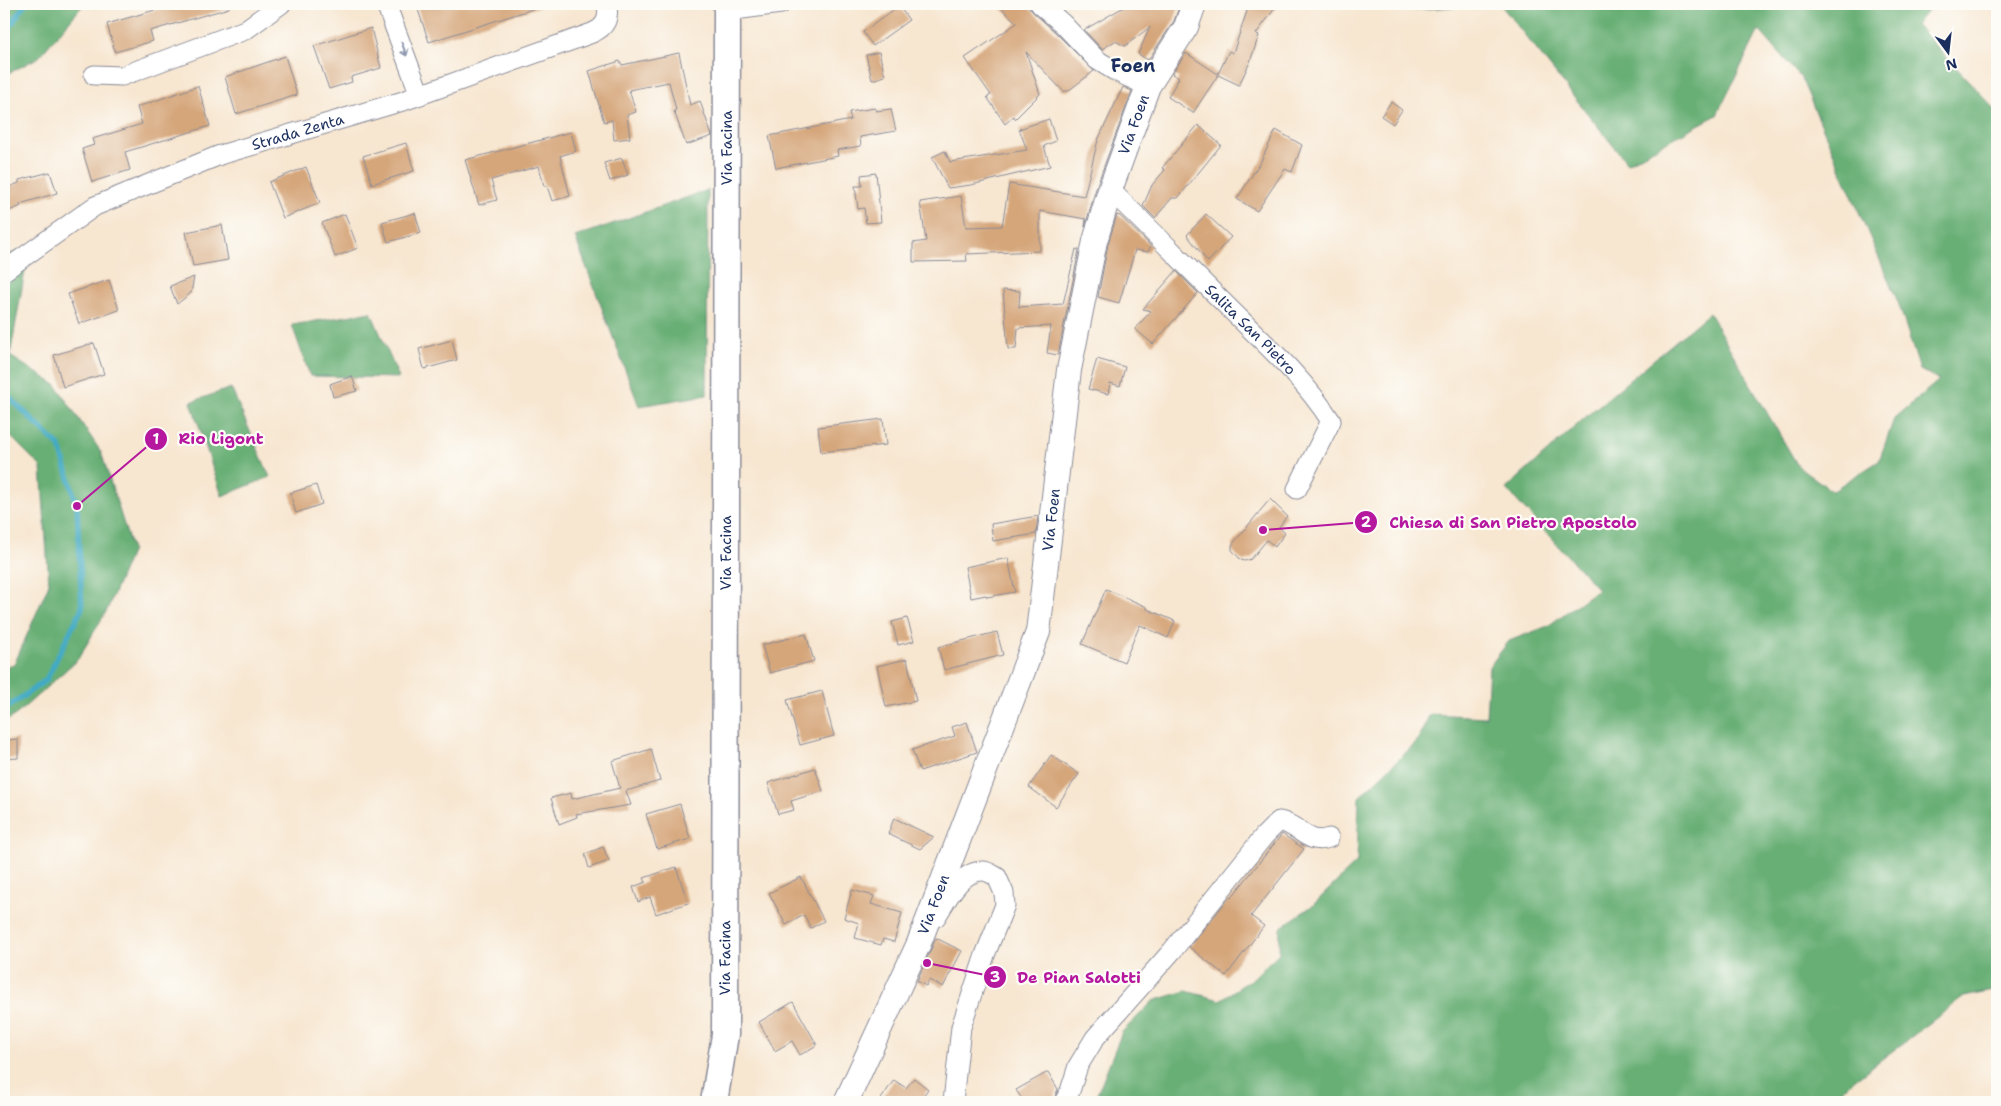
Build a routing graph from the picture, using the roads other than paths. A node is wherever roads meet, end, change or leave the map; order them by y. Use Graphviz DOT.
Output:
graph roads {
  1 [pos="281,4"];
  2 [pos="386,4"];
  3 [pos="606,4"];
  4 [pos="782,4"];
  5 [pos="1040,4"];
  6 [pos="1194,4"];
  7 [pos="727,8"];
  8 [pos="94,75"];
  9 [pos="1148,86"];
  10 [pos="420,95"];
  11 [pos="1110,190"];
  12 [pos="4,270"];
  13 [pos="1297,488"];
  14 [pos="1329,838"];
  15 [pos="919,943"];
  16 [pos="714,1102"];
  17 [pos="846,1102"];
  18 [pos="953,1102"];
  19 [pos="1064,1102"];
  1 -- 8 [label="street"];
  2 -- 10 [label="street, one-way"];
  3 -- 10 [label="street, Strada Zenta"];
  4 -- 7 [label="street"];
  5 -- 9 [label="street, Via Foen"];
  6 -- 9 [label="street, Via Foen"];
  7 -- 16 [label="main road, Via Facina"];
  9 -- 11 [label="street, Via Foen"];
  10 -- 12 [label="street, Strada Zenta"];
  11 -- 13 [label="street, Salita San Pietro"];
  11 -- 15 [label="street, Via Foen"];
  14 -- 19 [label="street"];
  15 -- 17 [label="street, Via Foen"];
  15 -- 18 [label="street, Via Foen"];
}
